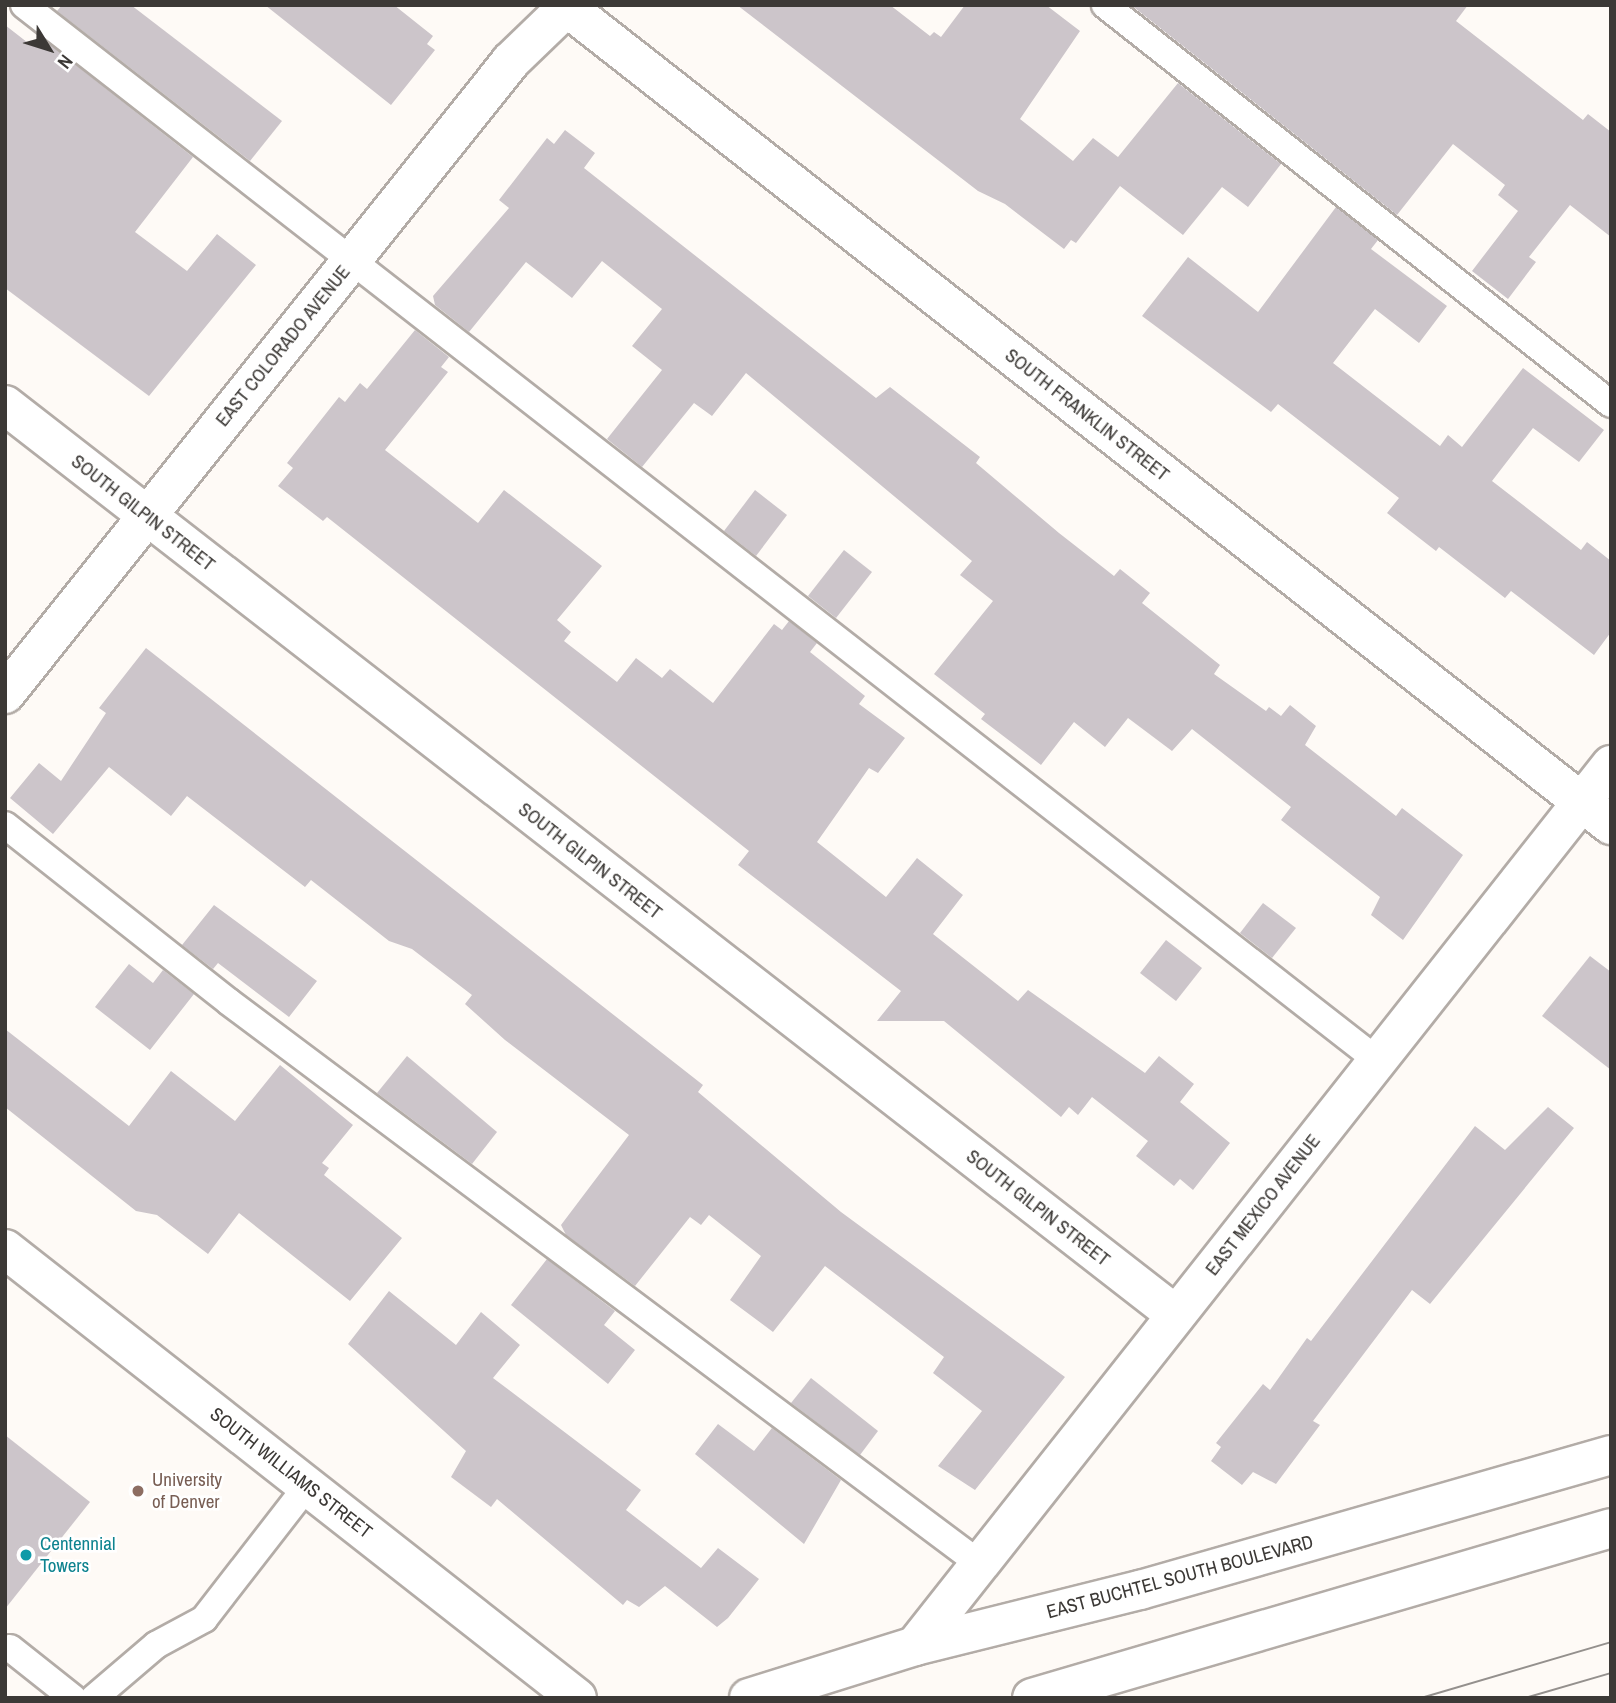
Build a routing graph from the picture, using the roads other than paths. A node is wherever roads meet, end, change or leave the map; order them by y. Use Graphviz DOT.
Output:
graph roads {
  1 [pos="24,5"];
  2 [pos="1105,5"];
  3 [pos="567,6"];
  4 [pos="350,262"];
  5 [pos="1611,404"];
  6 [pos="5,405"];
  7 [pos="147,516"];
  8 [pos="5,694"];
  9 [pos="1611,765"];
  10 [pos="1596,813"];
  11 [pos="5,825"];
  12 [pos="1377,1060"];
  13 [pos="5,1249"];
  14 [pos="1176,1315"];
  15 [pos="1611,1455"];
  16 [pos="307,1486"];
  17 [pos="1611,1528"];
  18 [pos="980,1564"];
  19 [pos="915,1646"];
  20 [pos="10,1648"];
  21 [pos="73,1698"];
  22 [pos="94,1698"];
  23 [pos="578,1698"];
  24 [pos="749,1698"];
  25 [pos="1032,1698"];
  1 -- 4 [label="lane"];
  2 -- 5 [label="lane"];
  3 -- 4 [label="street, EAST COLORADO AVENUE"];
  3 -- 10 [label="street, SOUTH FRANKLIN STREET"];
  4 -- 7 [label="street, EAST COLORADO AVENUE"];
  4 -- 12 [label="lane"];
  6 -- 7 [label="street, SOUTH GILPIN STREET"];
  7 -- 8 [label="street, EAST COLORADO AVENUE"];
  7 -- 14 [label="street, SOUTH GILPIN STREET"];
  9 -- 10 [label="street, EAST MEXICO AVENUE"];
  10 -- 12 [label="street, EAST MEXICO AVENUE"];
  11 -- 18 [label="lane"];
  12 -- 14 [label="street, EAST MEXICO AVENUE"];
  13 -- 16 [label="street, SOUTH WILLIAMS STREET"];
  14 -- 18 [label="street, EAST MEXICO AVENUE"];
  15 -- 19 [label="street, EAST BUCHTEL SOUTH BOULEVARD"];
  16 -- 22 [label="lane"];
  16 -- 23 [label="street, SOUTH WILLIAMS STREET"];
  17 -- 25 [label="street"];
  18 -- 19 [label="street, EAST MEXICO AVENUE"];
  19 -- 24 [label="street, EAST BUCHTEL SOUTH BOULEVARD"];
  20 -- 21 [label="lane"];
}
